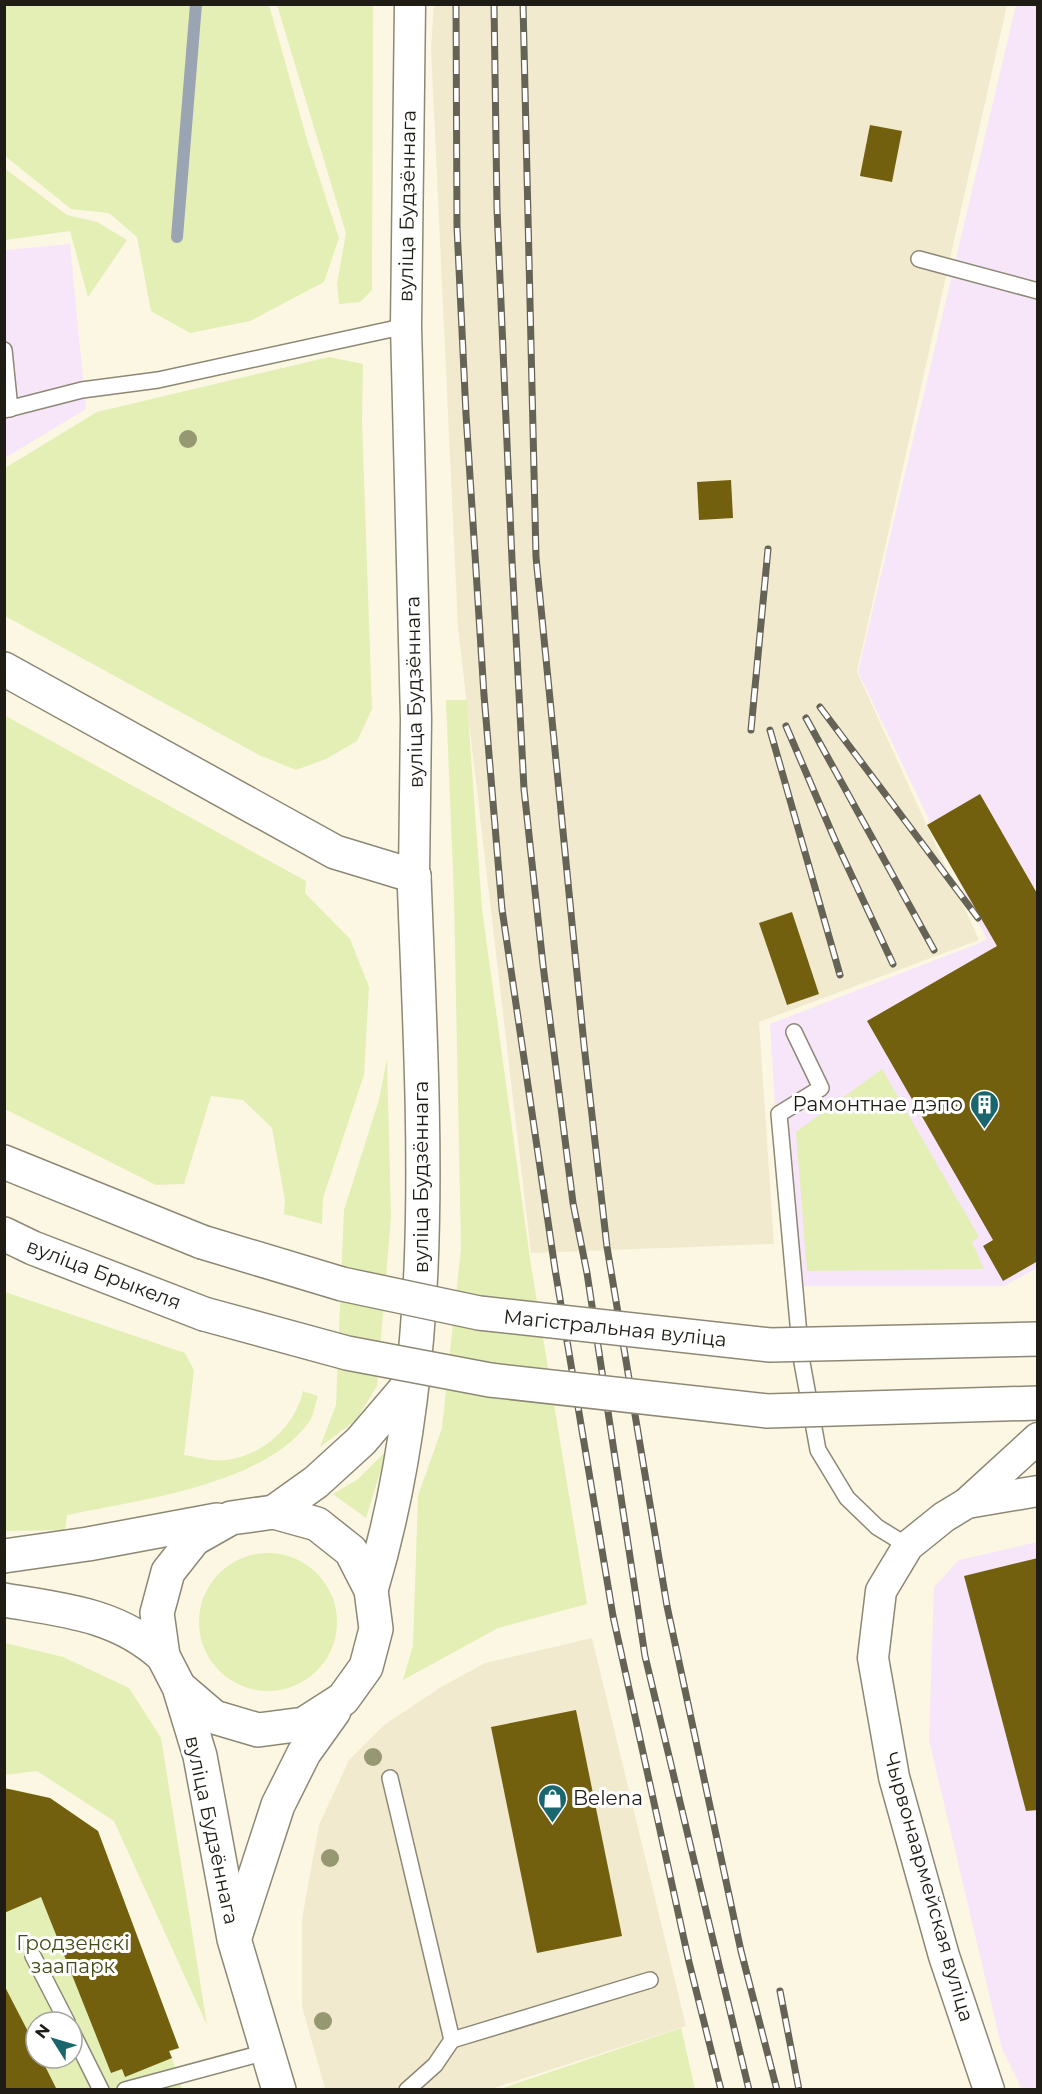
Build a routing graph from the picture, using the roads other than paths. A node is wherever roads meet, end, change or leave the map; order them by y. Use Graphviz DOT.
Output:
graph roads {
  1 [pos="410,4"];
  2 [pos="919,259"];
  3 [pos="1038,291"];
  4 [pos="406,326"];
  5 [pos="4,351"];
  6 [pos="7,410"];
  7 [pos="4,669"];
  8 [pos="414,876"];
  9 [pos="794,1032"];
  10 [pos="4,1162"];
  11 [pos="4,1234"];
  12 [pos="1038,1339"];
  13 [pos="414,1378"];
  14 [pos="1038,1403"];
  15 [pos="1038,1438"];
  16 [pos="1038,1491"];
  17 [pos="967,1503"];
  18 [pos="274,1512"];
  19 [pos="231,1518"];
  20 [pos="908,1546"];
  21 [pos="4,1556"];
  22 [pos="371,1590"];
  23 [pos="4,1600"];
  24 [pos="163,1656"];
  25 [pos="179,1687"];
  26 [pos="344,1699"];
  27 [pos="390,1778"];
  28 [pos="234,1939"];
  29 [pos="33,1956"];
  30 [pos="650,1980"];
  31 [pos="61,2010"];
  32 [pos="452,2040"];
  33 [pos="266,2052"];
  34 [pos="84,2056"];
  35 [pos="101,2090"];
  36 [pos="125,2090"];
  37 [pos="279,2090"];
  38 [pos="407,2090"];
  39 [pos="989,2090"];
  1 -- 4 [label="street, вуліца Будзённага"];
  2 -- 3 [label="lane"];
  4 -- 6 [label="lane"];
  4 -- 8 [label="street, вуліца Будзённага"];
  5 -- 6 [label="lane"];
  7 -- 8 [label="street"];
  8 -- 13 [label="street, вуліца Будзённага"];
  9 -- 20 [label="lane"];
  10 -- 12 [label="street, Магістральная вуліца, bridge"];
  11 -- 14 [label="street, вуліца Брыкеля, bridge"];
  13 -- 18 [label="street"];
  13 -- 22 [label="street, вуліца Будзённага"];
  15 -- 17 [label="street"];
  16 -- 17 [label="street"];
  17 -- 20 [label="street"];
  18 -- 19 [label="street"];
  18 -- 22 [label="street"];
  19 -- 21 [label="street"];
  19 -- 24 [label="street"];
  20 -- 39 [label="street, Чырвонаармейская вуліца"];
  22 -- 26 [label="street, вуліца Будзённага"];
  23 -- 24 [label="street"];
  24 -- 25 [label="street"];
  25 -- 26 [label="street"];
  25 -- 28 [label="street, вуліца Будзённага"];
  26 -- 28 [label="street, вуліца Будзённага"];
  27 -- 32 [label="lane"];
  28 -- 33 [label="street, вуліца Будзённага"];
  29 -- 31 [label="lane"];
  30 -- 32 [label="lane"];
  32 -- 38 [label="lane"];
  33 -- 36 [label="lane"];
  33 -- 37 [label="street, вуліца Будзённага"];
  34 -- 35 [label="lane"];
}
